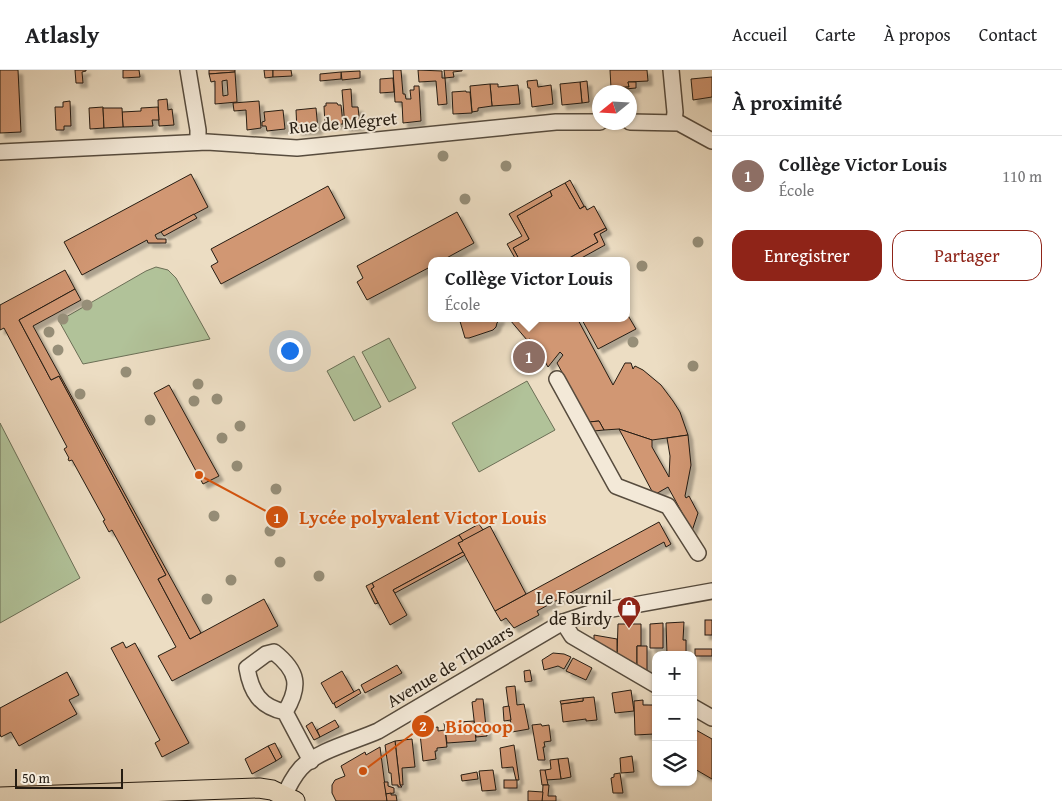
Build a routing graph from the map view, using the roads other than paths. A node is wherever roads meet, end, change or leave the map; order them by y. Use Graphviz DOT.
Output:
graph roads {
  1 [pos="188,70"];
  2 [pos="671,70"];
  3 [pos="592,122"];
  4 [pos="637,122"];
  5 [pos="674,122"];
  6 [pos="712,141"];
  7 [pos="198,142"];
  8 [pos="0,152"];
  9 [pos="557,379"];
  10 [pos="698,554"];
  11 [pos="712,591"];
  12 [pos="563,622"];
  13 [pos="652,683"];
  14 [pos="697,709"];
  15 [pos="285,712"];
  16 [pos="712,718"];
  17 [pos="310,760"];
  18 [pos="0,796"];
  19 [pos="47,798"];
  20 [pos="283,799"];
  21 [pos="200,801"];
  1 -- 7 [label="street"];
  2 -- 5 [label="street"];
  3 -- 7 [label="street, Rue de Mégret"];
  4 -- 5 [label="street"];
  5 -- 6 [label="street"];
  7 -- 8 [label="street, Rue de Mégret"];
  9 -- 10 [label="street"];
  11 -- 12 [label="street, Avenue de Thouars"];
  12 -- 13 [label="street"];
  12 -- 17 [label="street, Avenue de Thouars"];
  14 -- 16 [label="street"];
  15 -- 17 [label="street"];
  17 -- 20 [label="street, Avenue de Thouars"];
  18 -- 19 [label="main road"];
  19 -- 20 [label="main road"];
  20 -- 21 [label="main road"];
}
